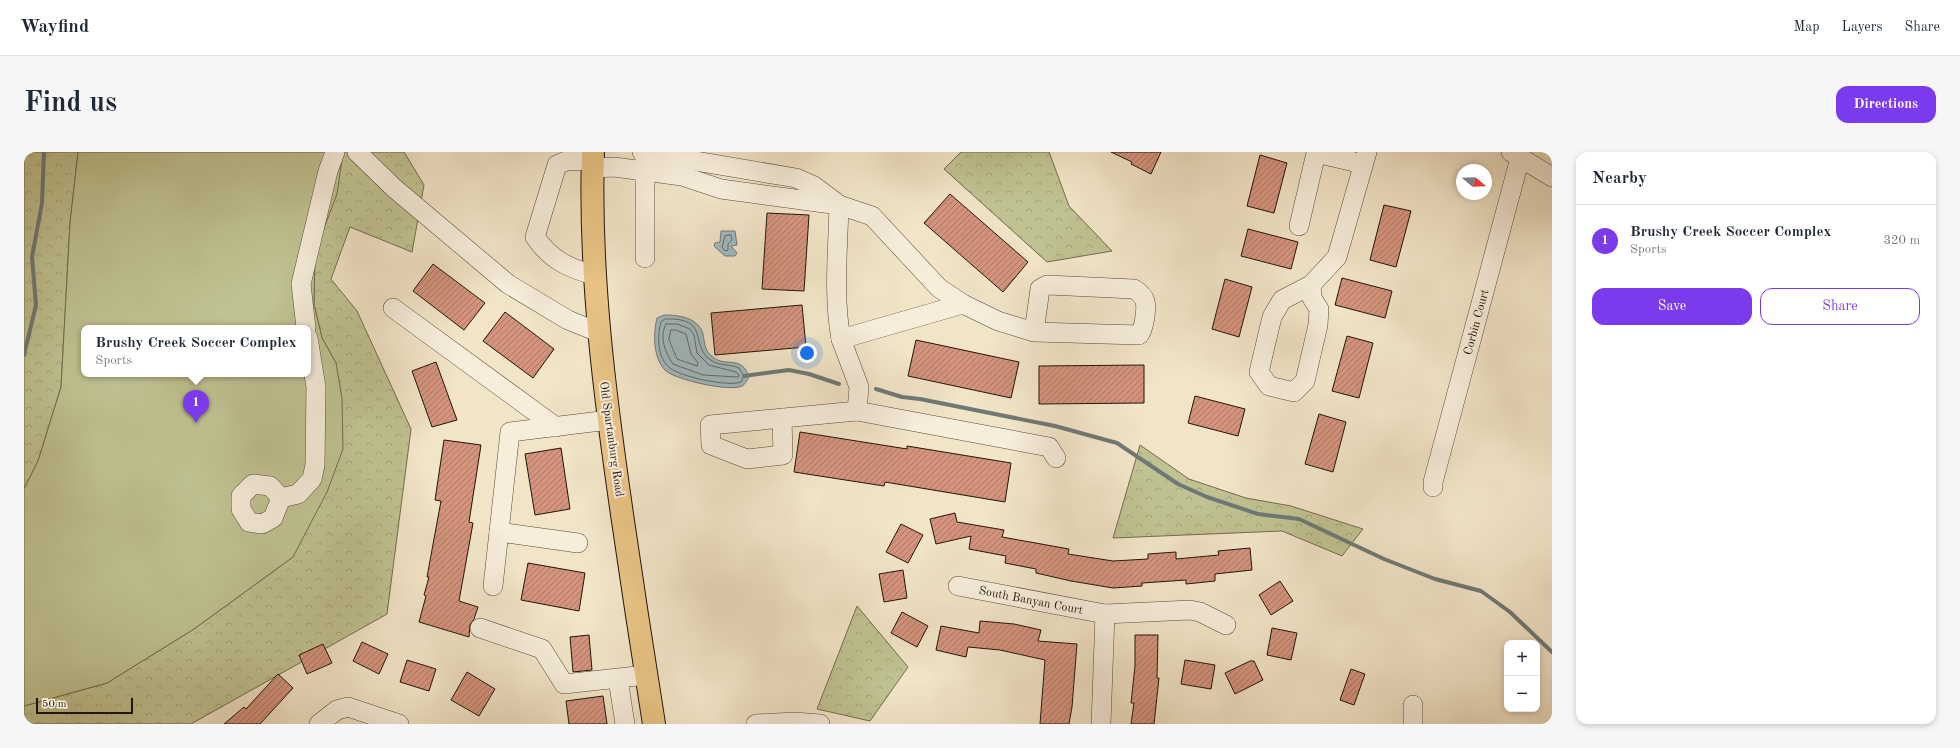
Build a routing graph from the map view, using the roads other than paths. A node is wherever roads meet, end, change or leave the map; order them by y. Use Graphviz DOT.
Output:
graph roads {
  1 [pos="335,152"];
  2 [pos="356,152"];
  3 [pos="644,152"];
  4 [pos="1515,155"];
  5 [pos="1365,158"];
  6 [pos="593,160"];
  7 [pos="645,171"];
  8 [pos="1552,177"];
  9 [pos="839,205"];
  10 [pos="1299,226"];
  11 [pos="644,258"];
  12 [pos="594,275"];
  13 [pos="1311,285"];
  14 [pos="963,304"];
  15 [pos="393,308"];
  16 [pos="306,325"];
  17 [pos="598,332"];
  18 [pos="1034,332"];
  19 [pos="841,339"];
  20 [pos="311,356"];
  21 [pos="857,411"];
  22 [pos="782,418"];
  23 [pos="609,420"];
  24 [pos="556,427"];
  25 [pos="1056,458"];
  26 [pos="1433,487"];
  27 [pos="281,498"];
  28 [pos="499,532"];
  29 [pos="578,543"];
  30 [pos="493,586"];
  31 [pos="958,586"];
  32 [pos="1105,614"];
  33 [pos="1226,625"];
  34 [pos="480,628"];
  35 [pos="646,675"];
  36 [pos="618,679"];
  37 [pos="1413,705"];
  38 [pos="319,724"];
  39 [pos="399,724"];
  40 [pos="625,724"];
  41 [pos="654,724"];
  42 [pos="756,724"];
  43 [pos="820,724"];
  44 [pos="1101,724"];
  45 [pos="1413,724"];
  1 -- 16 [label="street"];
  2 -- 17 [label="street"];
  3 -- 7 [label="street"];
  3 -- 9 [label="street"];
  4 -- 8 [label="street"];
  4 -- 26 [label="street, Corbin Court"];
  5 -- 10 [label="street"];
  5 -- 13 [label="street"];
  6 -- 7 [label="street"];
  6 -- 12 [label="main road, Old Spartanburg Road"];
  6 -- 12 [label="street"];
  7 -- 9 [label="street"];
  7 -- 11 [label="street"];
  9 -- 14 [label="street"];
  9 -- 19 [label="street"];
  12 -- 17 [label="main road, Old Spartanburg Road"];
  13 -- 13 [label="street"];
  14 -- 18 [label="street"];
  14 -- 19 [label="street"];
  15 -- 24 [label="street"];
  17 -- 23 [label="main road, Old Spartanburg Road"];
  18 -- 18 [label="street"];
  19 -- 21 [label="street"];
  20 -- 27 [label="street"];
  21 -- 22 [label="street"];
  21 -- 25 [label="street"];
  23 -- 24 [label="street"];
  23 -- 35 [label="main road, Old Spartanburg Road"];
  24 -- 28 [label="street"];
  28 -- 29 [label="street"];
  28 -- 30 [label="street"];
  31 -- 32 [label="street, South Banyan Court"];
  32 -- 33 [label="street, South Banyan Court"];
  32 -- 44 [label="street"];
  34 -- 36 [label="street"];
  35 -- 36 [label="street"];
  35 -- 41 [label="main road, Old Spartanburg Road"];
  36 -- 40 [label="street"];
  37 -- 45 [label="street"];
  38 -- 39 [label="street"];
  42 -- 43 [label="street"];
}
